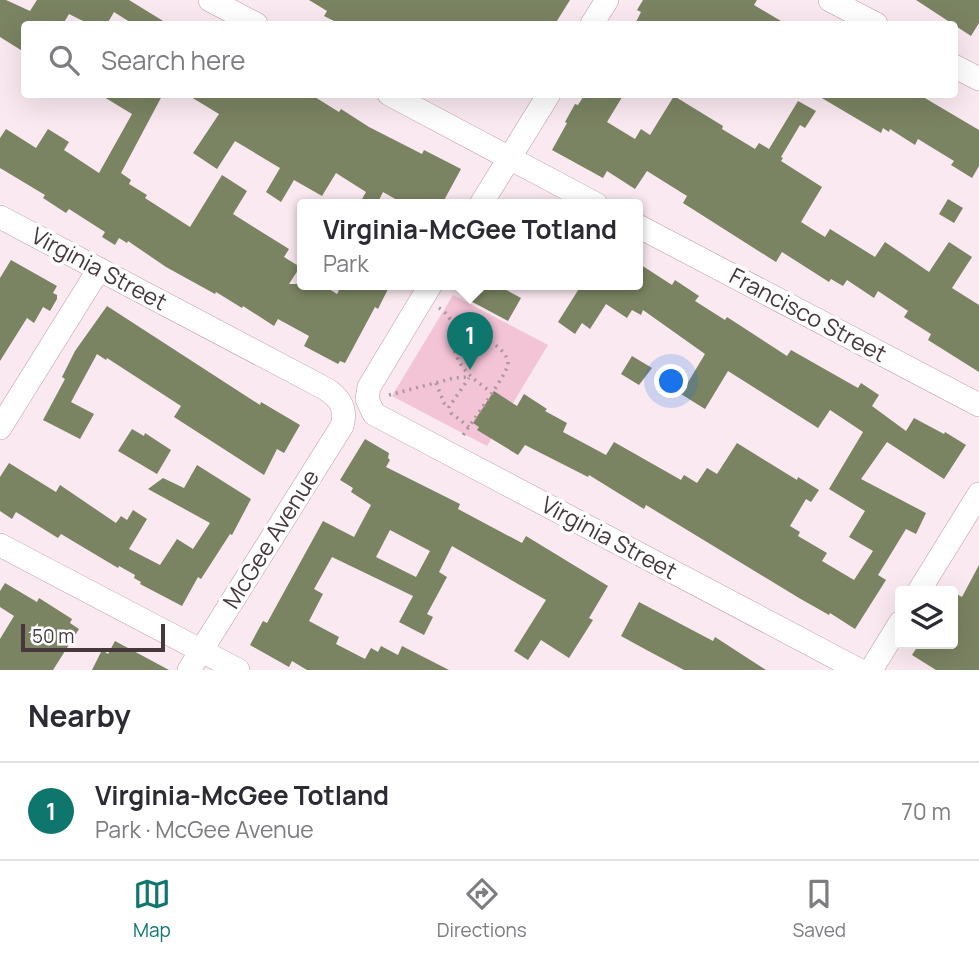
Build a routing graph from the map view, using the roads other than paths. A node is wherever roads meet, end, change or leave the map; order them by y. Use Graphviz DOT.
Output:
graph roads {
  1 [pos="210,0"];
  2 [pos="607,0"];
  3 [pos="830,0"];
  4 [pos="250,21"];
  5 [pos="594,21"];
  6 [pos="870,21"];
  7 [pos="958,68"];
  8 [pos="979,79"];
  9 [pos="396,98"];
  10 [pos="546,98"];
  11 [pos="509,158"];
  12 [pos="484,199"];
  13 [pos="587,199"];
  14 [pos="0,217"];
  15 [pos="643,229"];
  16 [pos="99,269"];
  17 [pos="426,291"];
  18 [pos="342,405"];
  19 [pos="979,405"];
  20 [pos="0,428"];
  21 [pos="979,494"];
  22 [pos="0,545"];
  23 [pos="922,586"];
  24 [pos="895,630"];
  25 [pos="195,660"];
  26 [pos="238,670"];
  27 [pos="859,670"];
  28 [pos="871,670"];
  1 -- 4 [label="street"];
  2 -- 5 [label="street"];
  3 -- 6 [label="street"];
  7 -- 8 [label="street"];
  9 -- 11 [label="street"];
  10 -- 11 [label="street"];
  11 -- 12 [label="street"];
  11 -- 13 [label="street"];
  14 -- 16 [label="street, Virginia Street"];
  15 -- 19 [label="street, Francisco Street"];
  16 -- 18 [label="street, Virginia Street"];
  16 -- 20 [label="street"];
  17 -- 27 [label="street, Virginia Street"];
  18 -- 25 [label="street, McGee Avenue"];
  21 -- 23 [label="street"];
  22 -- 25 [label="street"];
  24 -- 28 [label="street"];
  25 -- 26 [label="street"];
}
